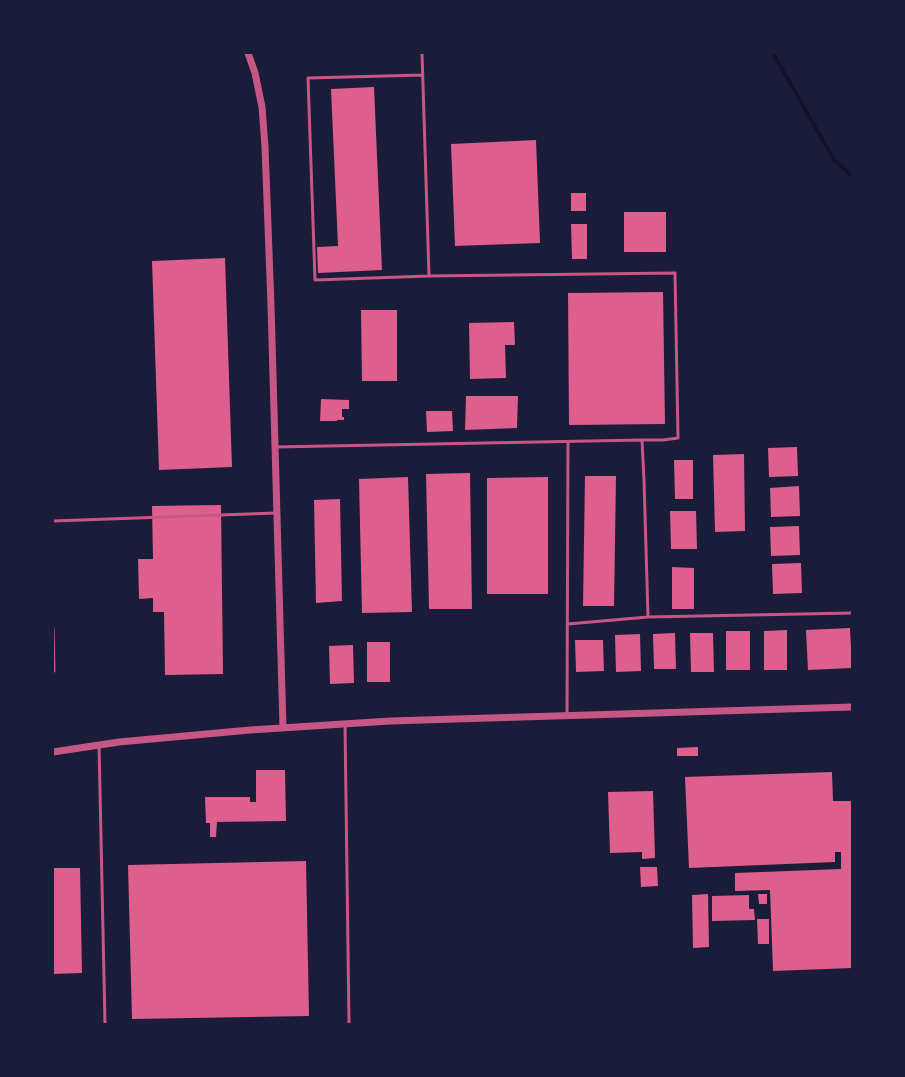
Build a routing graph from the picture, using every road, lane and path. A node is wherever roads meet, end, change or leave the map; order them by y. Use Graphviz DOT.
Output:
graph roads {
  1 [pos="248,53"];
  2 [pos="422,53"];
  3 [pos="423,74"];
  4 [pos="429,276"];
  5 [pos="642,440"];
  6 [pos="568,442"];
  7 [pos="275,447"];
  8 [pos="276,513"];
  9 [pos="53,521"];
  10 [pos="852,613"];
  11 [pos="648,617"];
  12 [pos="568,624"];
  13 [pos="53,628"];
  14 [pos="53,671"];
  15 [pos="852,707"];
  16 [pos="568,716"];
  17 [pos="345,724"];
  18 [pos="283,728"];
  19 [pos="99,745"];
  20 [pos="53,752"];
  21 [pos="105,1024"];
  22 [pos="349,1024"];
  1 -- 7 [label="street"];
  2 -- 3 [label="lane"];
  3 -- 4 [label="lane"];
  3 -- 4 [label="lane"];
  4 -- 5 [label="lane"];
  5 -- 6 [label="lane"];
  5 -- 11 [label="lane"];
  6 -- 7 [label="lane"];
  6 -- 12 [label="lane"];
  7 -- 8 [label="street"];
  8 -- 9 [label="lane"];
  8 -- 18 [label="street"];
  10 -- 11 [label="lane"];
  11 -- 12 [label="lane"];
  12 -- 16 [label="lane"];
  13 -- 14 [label="lane"];
  15 -- 16 [label="street"];
  16 -- 17 [label="street"];
  17 -- 18 [label="street"];
  17 -- 22 [label="lane"];
  18 -- 19 [label="street"];
  19 -- 20 [label="street"];
  19 -- 21 [label="lane"];
}
